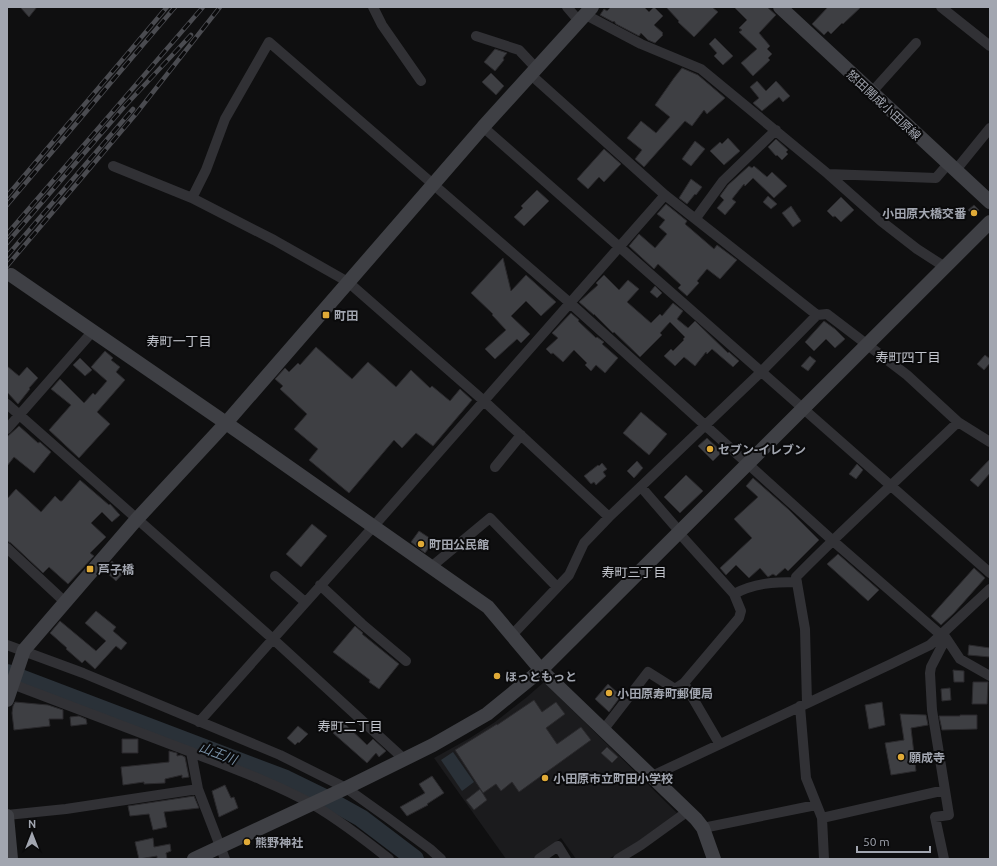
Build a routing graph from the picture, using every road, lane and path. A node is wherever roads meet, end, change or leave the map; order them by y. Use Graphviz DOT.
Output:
graph roads {
  1 [pos="373,7"];
  2 [pos="567,7"];
  3 [pos="780,7"];
  4 [pos="941,7"];
  5 [pos="586,14"];
  6 [pos="476,36"];
  7 [pos="916,43"];
  8 [pos="990,46"];
  9 [pos="533,71"];
  10 [pos="421,81"];
  11 [pos="871,93"];
  12 [pos="483,127"];
  13 [pos="990,128"];
  14 [pos="776,130"];
  15 [pos="113,166"];
  16 [pos="952,167"];
  17 [pos="828,174"];
  18 [pos="433,185"];
  19 [pos="665,195"];
  20 [pos="192,198"];
  21 [pos="990,202"];
  22 [pos="696,218"];
  23 [pos="990,222"];
  24 [pos="621,246"];
  25 [pos="945,266"];
  26 [pos="8,276"];
  27 [pos="348,282"];
  28 [pos="570,303"];
  29 [pos="817,315"];
  30 [pos="93,331"];
  31 [pos="867,344"];
  32 [pos="761,372"];
  33 [pos="484,401"];
  34 [pos="7,404"];
  35 [pos="802,408"];
  36 [pos="19,415"];
  37 [pos="958,422"];
  38 [pos="226,423"];
  39 [pos="706,426"];
  40 [pos="7,429"];
  41 [pos="521,435"];
  42 [pos="990,442"];
  43 [pos="748,464"];
  44 [pos="495,467"];
  45 [pos="641,487"];
  46 [pos="891,487"];
  47 [pos="609,517"];
  48 [pos="136,520"];
  49 [pos="374,527"];
  50 [pos="680,532"];
  51 [pos="832,540"];
  52 [pos="7,548"];
  53 [pos="431,567"];
  54 [pos="990,573"];
  55 [pos="275,576"];
  56 [pos="797,582"];
  57 [pos="320,585"];
  58 [pos="557,587"];
  59 [pos="990,589"];
  60 [pos="734,594"];
  61 [pos="65,602"];
  62 [pos="305,602"];
  63 [pos="513,634"];
  64 [pos="943,636"];
  65 [pos="273,639"];
  66 [pos="7,645"];
  67 [pos="24,650"];
  68 [pos="406,661"];
  69 [pos="541,670"];
  70 [pos="990,676"];
  71 [pos="684,682"];
  72 [pos="9,683"];
  73 [pos="7,700"];
  74 [pos="804,704"];
  75 [pos="199,722"];
  76 [pos="604,729"];
  77 [pos="718,743"];
  78 [pos="191,752"];
  79 [pos="404,759"];
  80 [pos="652,776"];
  81 [pos="346,788"];
  82 [pos="198,789"];
  83 [pos="945,790"];
  84 [pos="312,804"];
  85 [pos="816,805"];
  86 [pos="688,811"];
  87 [pos="7,816"];
  88 [pos="822,818"];
  89 [pos="703,828"];
  90 [pos="221,846"];
  91 [pos="11,859"];
  92 [pos="194,859"];
  93 [pos="225,859"];
  94 [pos="389,859"];
  95 [pos="441,859"];
  96 [pos="539,859"];
  97 [pos="566,859"];
  98 [pos="618,859"];
  99 [pos="714,859"];
  100 [pos="824,859"];
  101 [pos="944,859"];
  1 -- 10 [label="street"];
  2 -- 5 [label="street"];
  3 -- 11 [label="street, 怒田開成小田原線"];
  4 -- 8 [label="street"];
  5 -- 9 [label="street"];
  5 -- 14 [label="street"];
  6 -- 9 [label="street"];
  7 -- 11 [label="street"];
  9 -- 12 [label="street"];
  9 -- 19 [label="street"];
  11 -- 16 [label="street, 怒田開成小田原線"];
  12 -- 18 [label="street"];
  12 -- 24 [label="street"];
  13 -- 16 [label="street"];
  14 -- 17 [label="street"];
  14 -- 22 [label="street"];
  15 -- 20 [label="street"];
  16 -- 17 [label="street"];
  16 -- 21 [label="street, 怒田開成小田原線"];
  17 -- 25 [label="street"];
  18 -- 20 [label="street"];
  18 -- 27 [label="street"];
  18 -- 28 [label="street"];
  19 -- 22 [label="street"];
  19 -- 24 [label="street"];
  20 -- 27 [label="street"];
  22 -- 29 [label="street"];
  23 -- 25 [label="street"];
  24 -- 28 [label="street"];
  24 -- 32 [label="street"];
  25 -- 31 [label="street"];
  26 -- 30 [label="street"];
  27 -- 33 [label="street"];
  27 -- 38 [label="street"];
  28 -- 33 [label="street"];
  28 -- 39 [label="street"];
  29 -- 31 [label="street"];
  29 -- 32 [label="street"];
  30 -- 36 [label="street"];
  30 -- 38 [label="street"];
  31 -- 35 [label="street"];
  31 -- 37 [label="street"];
  32 -- 35 [label="street"];
  32 -- 39 [label="street"];
  33 -- 41 [label="street"];
  33 -- 49 [label="street"];
  34 -- 36 [label="street"];
  35 -- 43 [label="street"];
  35 -- 46 [label="street"];
  36 -- 40 [label="street"];
  36 -- 48 [label="street"];
  37 -- 42 [label="street"];
  37 -- 46 [label="street"];
  38 -- 48 [label="street"];
  38 -- 49 [label="street"];
  39 -- 43 [label="street"];
  39 -- 45 [label="street"];
  41 -- 44 [label="street"];
  41 -- 47 [label="street"];
  43 -- 50 [label="street"];
  43 -- 51 [label="street"];
  45 -- 47 [label="street"];
  45 -- 50 [label="street"];
  46 -- 51 [label="street"];
  46 -- 54 [label="street"];
  47 -- 58 [label="street"];
  48 -- 61 [label="street"];
  48 -- 65 [label="street"];
  49 -- 53 [label="street"];
  49 -- 57 [label="street"];
  50 -- 60 [label="street"];
  50 -- 69 [label="street"];
  51 -- 56 [label="street"];
  51 -- 64 [label="street"];
  52 -- 61 [label="street"];
  53 -- 58 [label="street"];
  53 -- 63 [label="street"];
  55 -- 62 [label="street"];
  56 -- 60 [label="street"];
  56 -- 74 [label="street"];
  57 -- 62 [label="street"];
  57 -- 68 [label="street"];
  58 -- 63 [label="street"];
  59 -- 64 [label="street"];
  60 -- 71 [label="street"];
  61 -- 67 [label="street"];
  62 -- 65 [label="street"];
  63 -- 69 [label="street"];
  64 -- 70 [label="street"];
  64 -- 74 [label="street"];
  64 -- 83 [label="street"];
  65 -- 75 [label="street"];
  65 -- 79 [label="street"];
  66 -- 67 [label="street"];
  67 -- 72 [label="street"];
  67 -- 75 [label="street"];
  69 -- 76 [label="street"];
  69 -- 79 [label="street"];
  71 -- 76 [label="street"];
  71 -- 77 [label="street"];
  72 -- 73 [label="street"];
  72 -- 78 [label="street"];
  74 -- 77 [label="street"];
  74 -- 85 [label="street"];
  75 -- 81 [label="street"];
  76 -- 80 [label="street"];
  77 -- 80 [label="street"];
  78 -- 82 [label="street"];
  78 -- 84 [label="street"];
  79 -- 81 [label="street"];
  80 -- 86 [label="street"];
  81 -- 84 [label="street"];
  81 -- 95 [label="street"];
  82 -- 87 [label="street"];
  82 -- 90 [label="street"];
  83 -- 88 [label="street"];
  83 -- 101 [label="street"];
  84 -- 90 [label="street"];
  84 -- 94 [label="street"];
  85 -- 88 [label="street"];
  85 -- 89 [label="street"];
  86 -- 89 [label="street"];
  86 -- 98 [label="street"];
  87 -- 91 [label="street"];
  88 -- 100 [label="street"];
  89 -- 99 [label="street"];
  90 -- 92 [label="street"];
  90 -- 93 [label="street"];
  96 -- 97 [label="street"];
}
